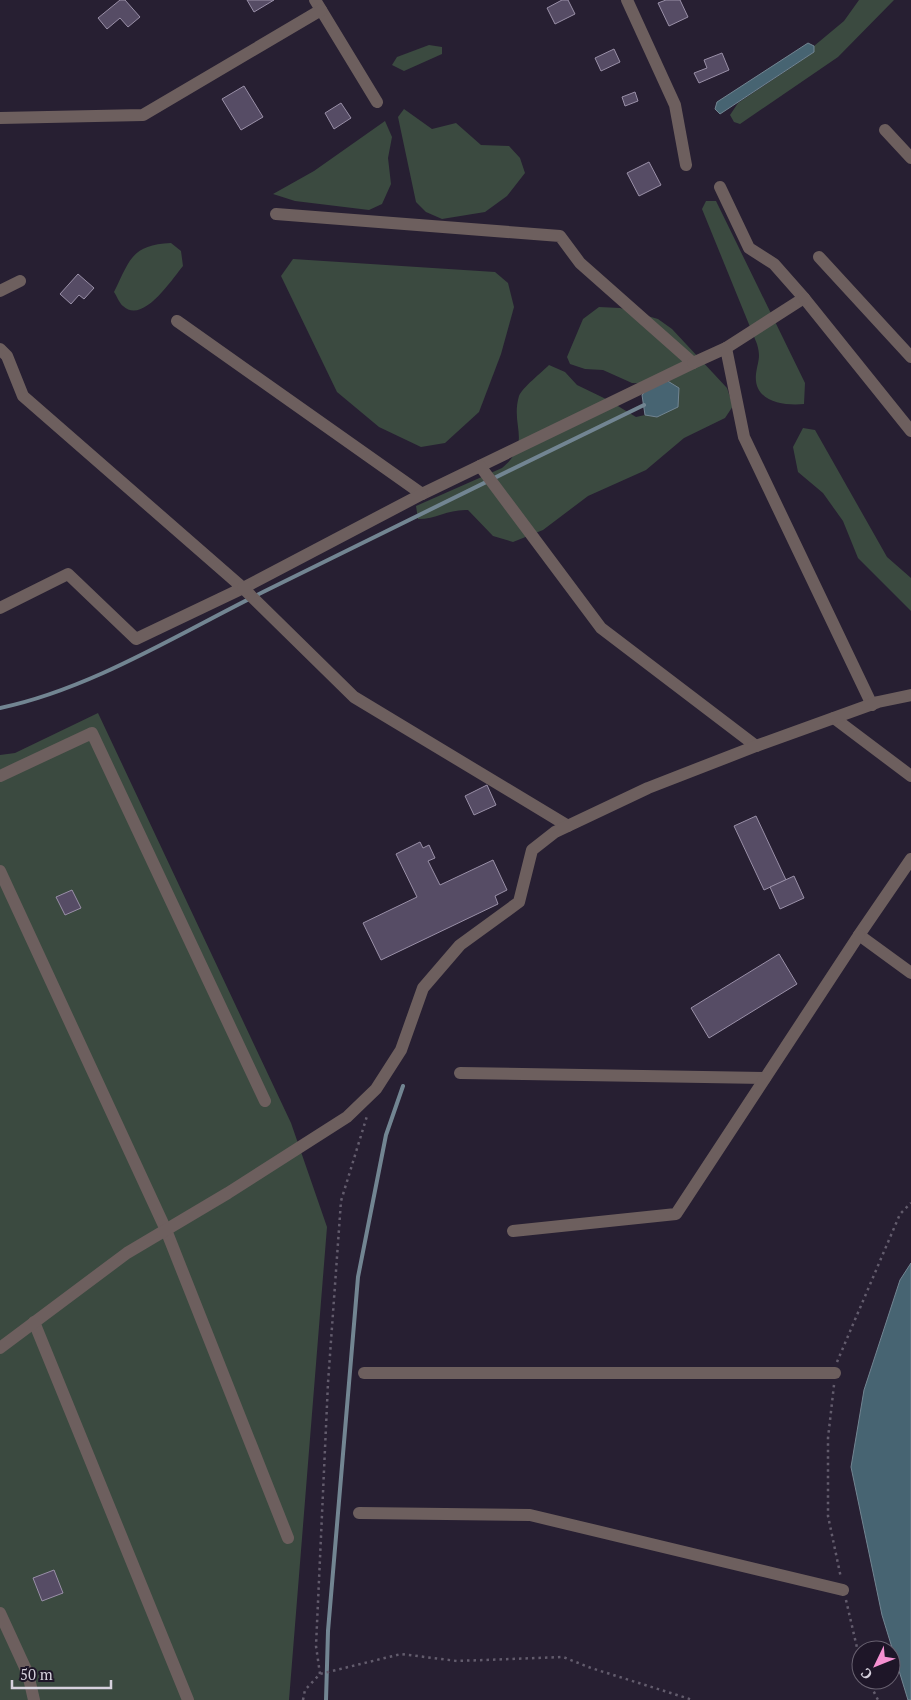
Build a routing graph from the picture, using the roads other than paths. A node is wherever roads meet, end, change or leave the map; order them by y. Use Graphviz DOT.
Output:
graph roads {
  1 [pos="627,0"];
  2 [pos="318,5"];
  3 [pos="377,102"];
  4 [pos="0,118"];
  5 [pos="885,130"];
  6 [pos="911,158"];
  7 [pos="686,165"];
  8 [pos="720,187"];
  9 [pos="276,214"];
  10 [pos="819,257"];
  11 [pos="20,281"];
  12 [pos="0,291"];
  13 [pos="804,298"];
  14 [pos="177,321"];
  15 [pos="726,348"];
  16 [pos="3,352"];
  17 [pos="911,357"];
  18 [pos="693,363"];
  19 [pos="911,431"];
  20 [pos="480,466"];
  21 [pos="422,494"];
  22 [pos="243,588"];
  23 [pos="0,608"];
  24 [pos="911,695"];
  25 [pos="872,705"];
  26 [pos="834,718"];
  27 [pos="756,746"];
  28 [pos="0,776"];
  29 [pos="911,776"];
  30 [pos="568,826"];
  31 [pos="911,859"];
  32 [pos="0,871"];
  33 [pos="859,935"];
  34 [pos="911,973"];
  35 [pos="460,1073"];
  36 [pos="765,1078"];
  37 [pos="265,1101"];
  38 [pos="166,1230"];
  39 [pos="513,1231"];
  40 [pos="34,1322"];
  41 [pos="0,1348"];
  42 [pos="364,1373"];
  43 [pos="835,1373"];
  44 [pos="360,1514"];
  45 [pos="288,1538"];
  46 [pos="843,1590"];
  47 [pos="0,1613"];
  48 [pos="34,1700"];
  49 [pos="188,1700"];
  1 -- 7 [label="street"];
  2 -- 3 [label="street"];
  2 -- 4 [label="street"];
  5 -- 6 [label="street"];
  8 -- 13 [label="street"];
  9 -- 18 [label="street"];
  10 -- 17 [label="street"];
  11 -- 12 [label="street"];
  13 -- 15 [label="street"];
  13 -- 19 [label="street"];
  14 -- 21 [label="street"];
  15 -- 18 [label="street"];
  15 -- 25 [label="street"];
  16 -- 22 [label="street"];
  18 -- 20 [label="street"];
  20 -- 21 [label="street"];
  20 -- 27 [label="street"];
  21 -- 22 [label="street"];
  22 -- 23 [label="street"];
  22 -- 30 [label="street"];
  24 -- 25 [label="street"];
  25 -- 26 [label="street"];
  26 -- 27 [label="street"];
  26 -- 29 [label="street"];
  27 -- 30 [label="street"];
  28 -- 37 [label="street"];
  30 -- 38 [label="street"];
  31 -- 33 [label="street"];
  32 -- 38 [label="street"];
  33 -- 34 [label="street"];
  33 -- 36 [label="street"];
  35 -- 36 [label="street"];
  36 -- 39 [label="street"];
  38 -- 40 [label="street"];
  38 -- 45 [label="street"];
  40 -- 41 [label="street"];
  40 -- 49 [label="street"];
  42 -- 43 [label="street"];
  44 -- 46 [label="street"];
  47 -- 48 [label="street"];
}
